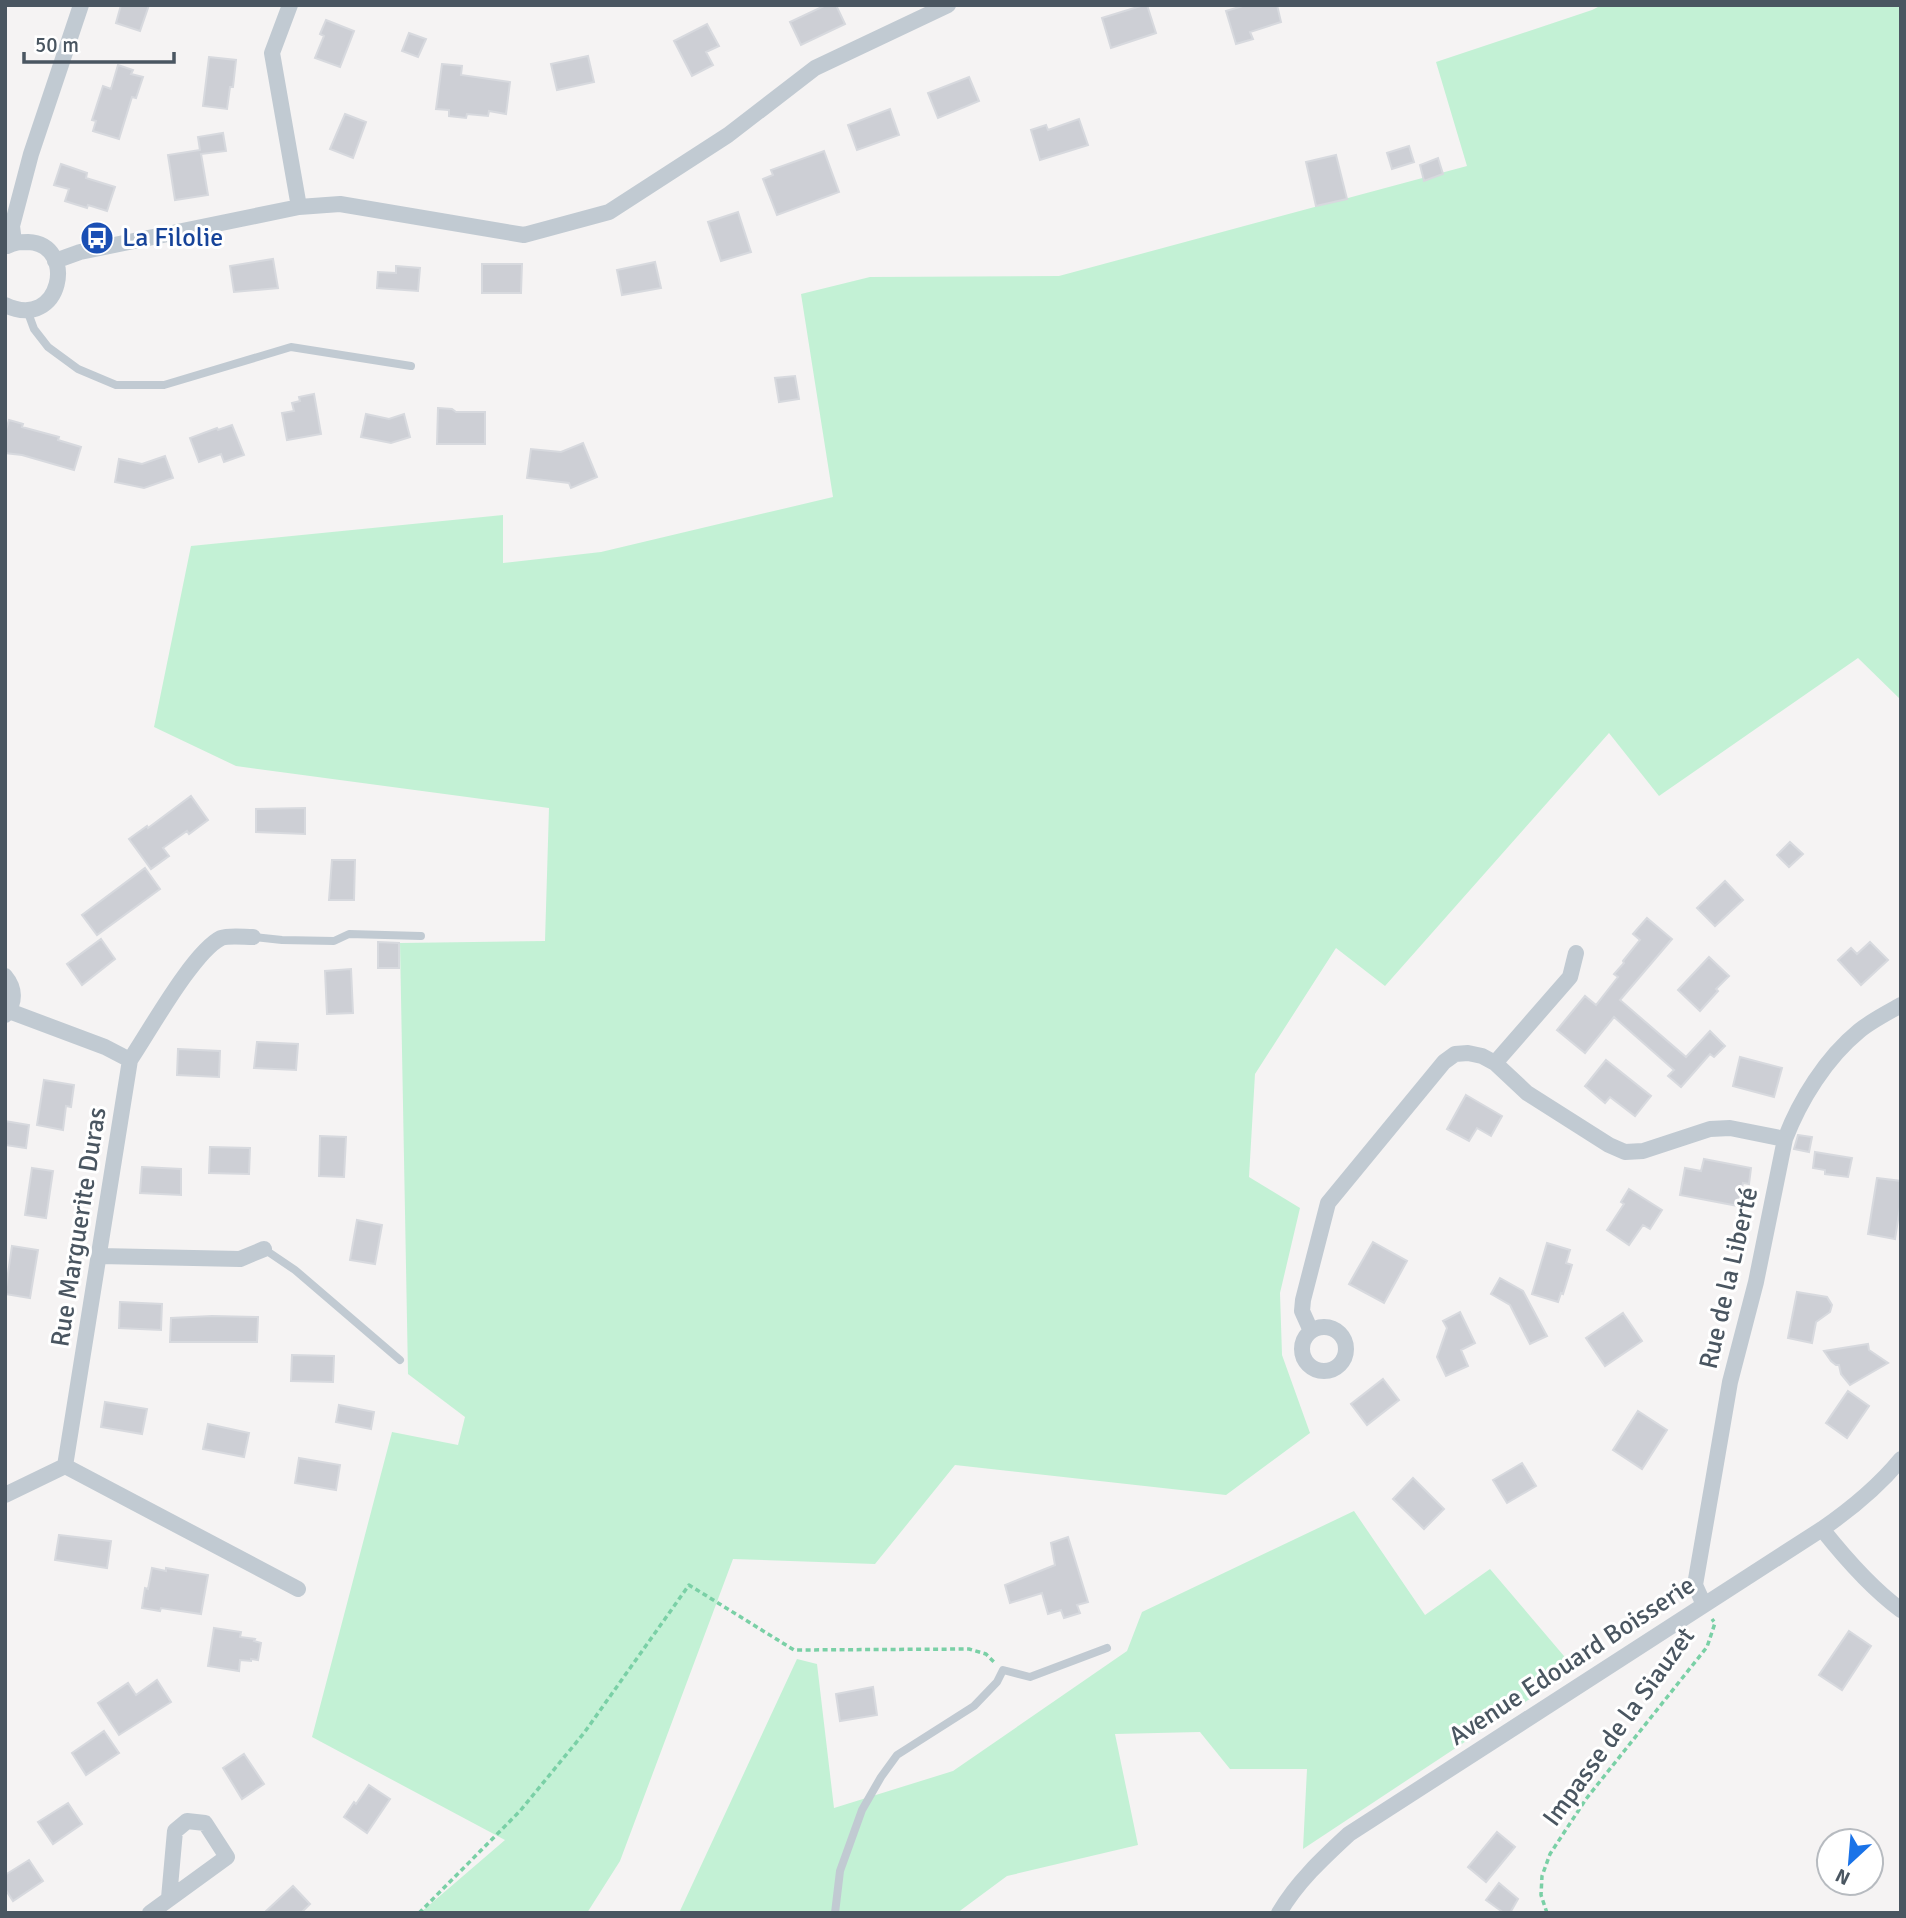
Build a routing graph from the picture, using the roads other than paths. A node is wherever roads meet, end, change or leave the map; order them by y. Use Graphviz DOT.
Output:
graph roads {
  1 [pos="81,5"];
  2 [pos="289,5"];
  3 [pos="948,5"];
  4 [pos="299,207"];
  5 [pos="10,245"];
  6 [pos="55,261"];
  7 [pos="5,305"];
  8 [pos="27,310"];
  9 [pos="411,366"];
  10 [pos="421,936"];
  11 [pos="253,937"];
  12 [pos="1576,953"];
  13 [pos="5,975"];
  14 [pos="1901,1005"];
  15 [pos="7,1013"];
  16 [pos="130,1060"];
  17 [pos="1495,1063"];
  18 [pos="1785,1139"];
  19 [pos="264,1249"];
  20 [pos="100,1255"];
  21 [pos="1311,1331"];
  22 [pos="400,1360"];
  23 [pos="1901,1459"];
  24 [pos="65,1466"];
  25 [pos="5,1495"];
  26 [pos="1822,1529"];
  27 [pos="298,1589"];
  28 [pos="1704,1605"];
  29 [pos="1901,1610"];
  30 [pos="1107,1648"];
  31 [pos="169,1898"];
  32 [pos="150,1913"];
  33 [pos="835,1913"];
  34 [pos="1279,1913"];
  1 -- 5 [label="street"];
  2 -- 4 [label="street"];
  3 -- 4 [label="street"];
  4 -- 6 [label="street"];
  5 -- 6 [label="street"];
  6 -- 8 [label="street"];
  7 -- 8 [label="street"];
  8 -- 9 [label="lane"];
  10 -- 11 [label="lane"];
  11 -- 16 [label="street"];
  12 -- 17 [label="street"];
  13 -- 15 [label="street"];
  14 -- 18 [label="street, Rue de la Liberté"];
  15 -- 16 [label="street"];
  16 -- 20 [label="street, Rue Marguerite Duras"];
  17 -- 18 [label="street"];
  17 -- 21 [label="street"];
  18 -- 28 [label="street, Rue de la Liberté"];
  19 -- 20 [label="street"];
  19 -- 22 [label="lane"];
  20 -- 24 [label="street, Rue Marguerite Duras"];
  23 -- 26 [label="street, Avenue Edouard Boisserie"];
  24 -- 25 [label="street"];
  24 -- 27 [label="street"];
  26 -- 28 [label="street, Avenue Edouard Boisserie"];
  26 -- 29 [label="street"];
  28 -- 34 [label="street, Avenue Edouard Boisserie"];
  30 -- 33 [label="lane"];
  31 -- 31 [label="street"];
  31 -- 32 [label="street"];
}
